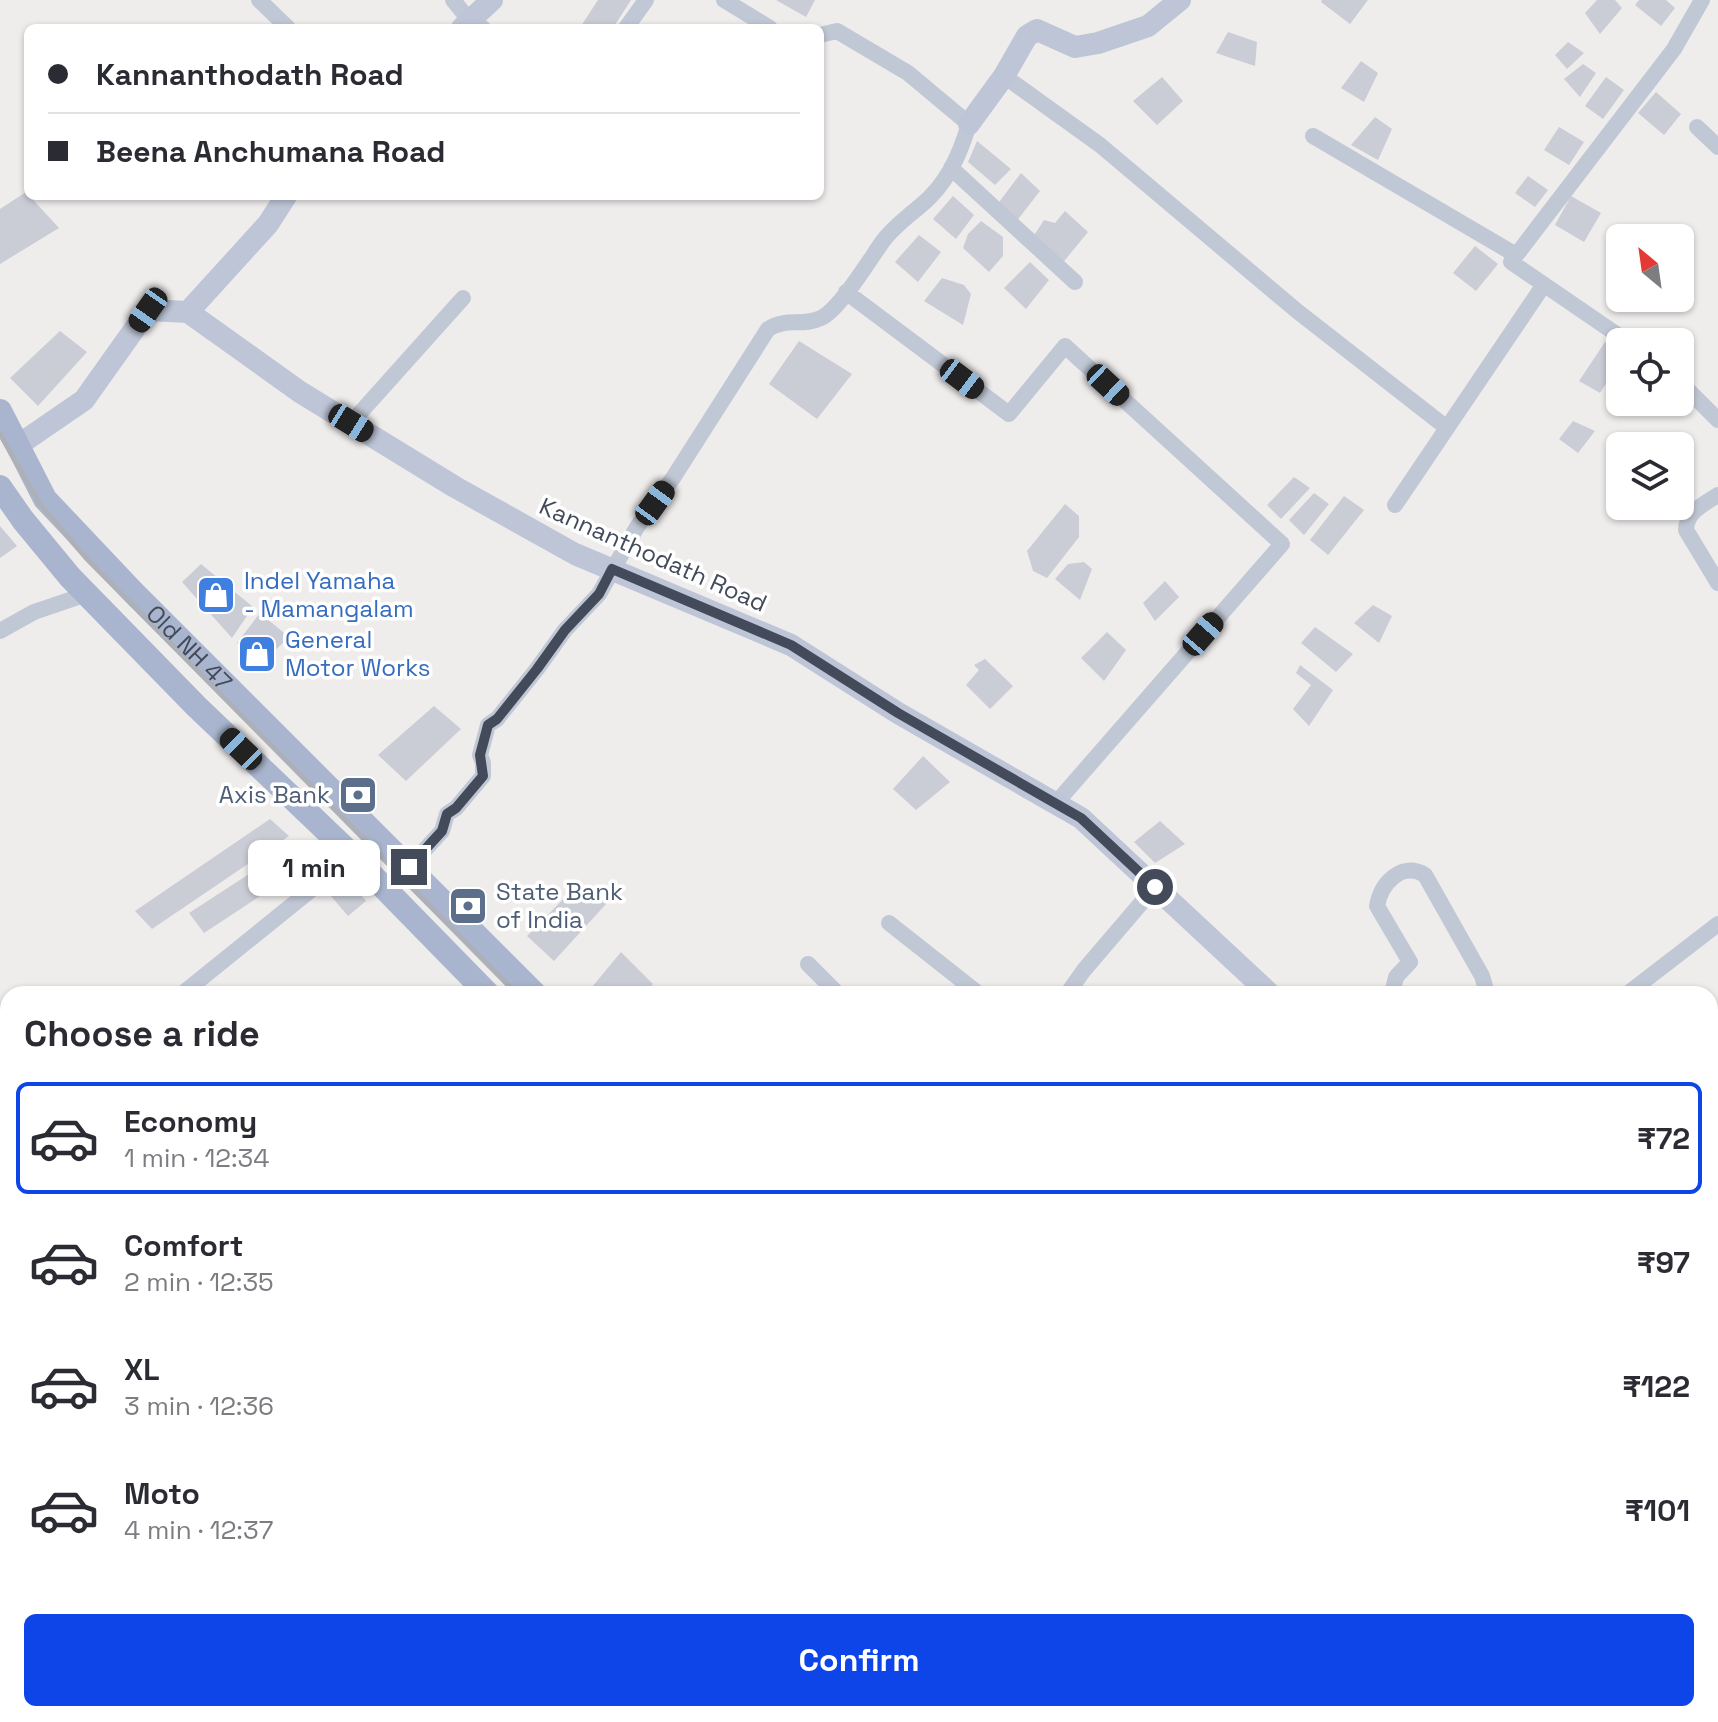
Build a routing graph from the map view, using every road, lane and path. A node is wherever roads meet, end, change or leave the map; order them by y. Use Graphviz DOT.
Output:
graph roads {
  1 [pos="259,0"];
  2 [pos="453,0"];
  3 [pos="492,0"];
  4 [pos="646,0"];
  5 [pos="724,0"];
  6 [pos="1180,0"];
  7 [pos="1702,0"];
  8 [pos="284,24"];
  9 [pos="471,24"];
  10 [pos="474,24"];
  11 [pos="629,24"];
  12 [pos="763,24"];
  13 [pos="824,34"];
  14 [pos="1004,76"];
  15 [pos="969,124"];
  16 [pos="1697,127"];
  17 [pos="1313,136"];
  18 [pos="1718,147"];
  19 [pos="951,168"];
  20 [pos="283,200"];
  21 [pos="1516,255"];
  22 [pos="1075,282"];
  23 [pos="1543,286"];
  24 [pos="846,292"];
  25 [pos="463,298"];
  26 [pos="188,312"];
  27 [pos="1607,328"];
  28 [pos="1694,396"];
  29 [pos="2,415"];
  30 [pos="1718,420"];
  31 [pos="351,423"];
  32 [pos="1447,428"];
  33 [pos="17,446"];
  34 [pos="0,487"];
  35 [pos="1718,495"];
  36 [pos="1395,505"];
  37 [pos="612,569"];
  38 [pos="1718,583"];
  39 [pos="87,594"];
  40 [pos="0,631"];
  41 [pos="222,680"];
  42 [pos="196,706"];
  43 [pos="1056,803"];
  44 [pos="353,856"];
  45 [pos="409,867"];
  46 [pos="1155,887"];
  47 [pos="889,923"];
  48 [pos="1718,924"];
  49 [pos="808,964"];
  50 [pos="192,986"];
  51 [pos="480,986"];
  52 [pos="527,986"];
  53 [pos="830,986"];
  54 [pos="969,986"];
  55 [pos="1073,986"];
  56 [pos="1261,986"];
  57 [pos="1394,986"];
  58 [pos="1485,986"];
  59 [pos="1637,986"];
  1 -- 8 [label="street"];
  2 -- 9 [label="street"];
  3 -- 10 [label="street"];
  4 -- 11 [label="street"];
  5 -- 12 [label="street"];
  6 -- 14 [label="street"];
  7 -- 21 [label="street"];
  13 -- 15 [label="street"];
  14 -- 15 [label="street"];
  14 -- 32 [label="street"];
  15 -- 19 [label="street"];
  16 -- 18 [label="street"];
  17 -- 21 [label="street"];
  19 -- 22 [label="street"];
  19 -- 24 [label="street"];
  20 -- 26 [label="street"];
  21 -- 23 [label="street"];
  23 -- 27 [label="street"];
  23 -- 32 [label="street"];
  24 -- 37 [label="street"];
  24 -- 43 [label="street"];
  25 -- 31 [label="street"];
  26 -- 31 [label="street, Kannanthodath Road"];
  26 -- 33 [label="street"];
  28 -- 30 [label="street"];
  29 -- 33 [label="main road, Old NH 47"];
  31 -- 37 [label="street, Kannanthodath Road"];
  32 -- 36 [label="street"];
  33 -- 41 [label="main road, Old NH 47"];
  34 -- 39 [label="main road, Old NH 47"];
  35 -- 38 [label="street"];
  37 -- 43 [label="street, Kannanthodath Road"];
  37 -- 45 [label="street"];
  39 -- 40 [label="street"];
  39 -- 42 [label="main road, Old NH 47"];
  41 -- 42 [label="main road"];
  41 -- 45 [label="main road, Old NH 47"];
  42 -- 44 [label="main road, Old NH 47"];
  43 -- 46 [label="street, Kannanthodath Road"];
  44 -- 50 [label="street"];
  44 -- 51 [label="main road, Old NH 47"];
  45 -- 52 [label="main road, Old NH 47"];
  46 -- 55 [label="street"];
  46 -- 56 [label="street, Kannanthodath Road"];
  47 -- 54 [label="street"];
  48 -- 59 [label="street"];
  49 -- 53 [label="street"];
  57 -- 58 [label="street"];
}
